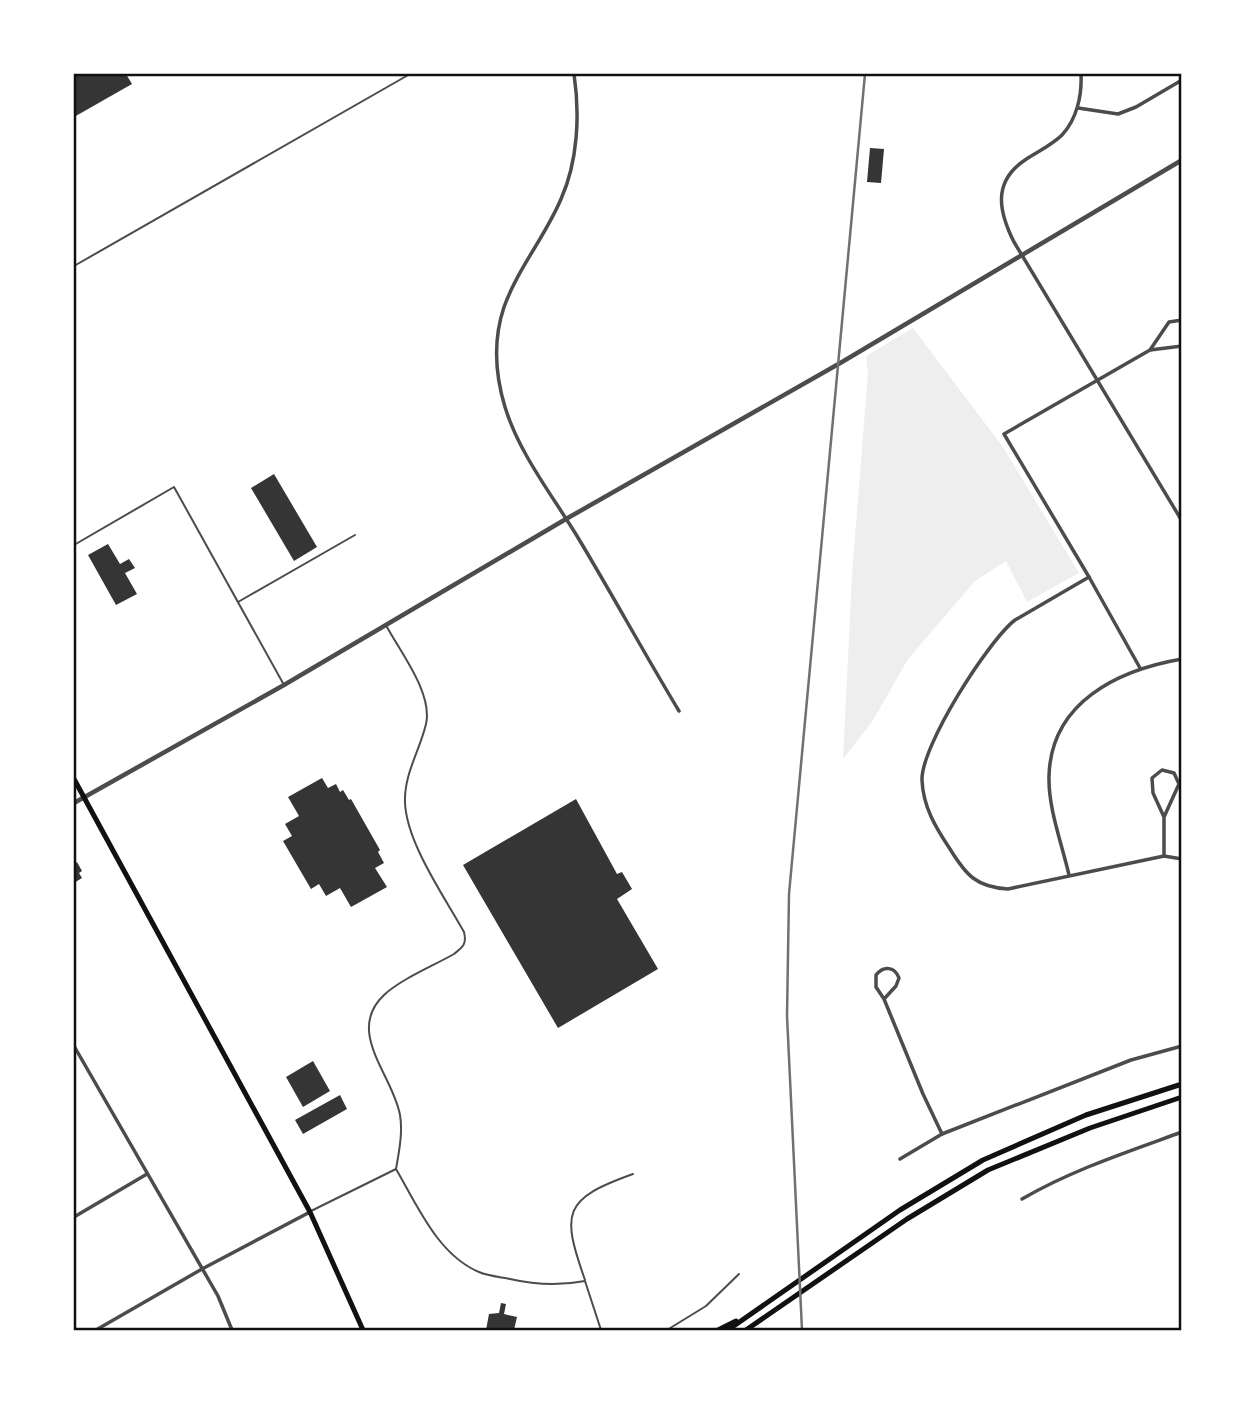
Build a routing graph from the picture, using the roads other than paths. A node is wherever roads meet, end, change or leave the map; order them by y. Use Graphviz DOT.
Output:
graph roads {
  1 [pos="410,74"];
  2 [pos="574,74"];
  3 [pos="1081,74"];
  4 [pos="1181,80"];
  5 [pos="1077,107"];
  6 [pos="1181,160"];
  7 [pos="1023,254"];
  8 [pos="74,266"];
  9 [pos="1181,320"];
  10 [pos="1181,346"];
  11 [pos="1150,350"];
  12 [pos="1096,380"];
  13 [pos="566,519"];
  14 [pos="1181,521"];
  15 [pos="355,535"];
  16 [pos="74,545"];
  17 [pos="1089,577"];
  18 [pos="237,603"];
  19 [pos="386,626"];
  20 [pos="1181,659"];
  21 [pos="1140,668"];
  22 [pos="284,685"];
  23 [pos="679,711"];
  24 [pos="74,779"];
  25 [pos="83,797"];
  26 [pos="74,803"];
  27 [pos="1164,817"];
  28 [pos="1164,856"];
  29 [pos="1181,859"];
  30 [pos="1069,876"];
  31 [pos="884,999"];
  32 [pos="74,1046"];
  33 [pos="1181,1046"];
  34 [pos="1181,1084"];
  35 [pos="1181,1097"];
  36 [pos="1181,1132"];
  37 [pos="942,1134"];
  38 [pos="900,1159"];
  39 [pos="396,1168"];
  40 [pos="148,1173"];
  41 [pos="633,1174"];
  42 [pos="1022,1199"];
  43 [pos="310,1212"];
  44 [pos="74,1217"];
  45 [pos="202,1269"];
  46 [pos="739,1274"];
  47 [pos="585,1281"];
  48 [pos="748,1315"];
  49 [pos="96,1331"];
  50 [pos="232,1331"];
  51 [pos="363,1331"];
  52 [pos="601,1331"];
  53 [pos="667,1331"];
  54 [pos="718,1331"];
  55 [pos="728,1331"];
  56 [pos="748,1331"];
  1 -- 8 [label="lane"];
  2 -- 13 [label="street"];
  3 -- 5 [label="street"];
  4 -- 5 [label="street"];
  5 -- 7 [label="street"];
  6 -- 7 [label="street"];
  7 -- 12 [label="street"];
  7 -- 13 [label="street"];
  9 -- 11 [label="street"];
  10 -- 11 [label="street"];
  11 -- 12 [label="street"];
  12 -- 14 [label="street"];
  12 -- 17 [label="street"];
  13 -- 19 [label="street"];
  13 -- 23 [label="street"];
  15 -- 18 [label="lane"];
  16 -- 18 [label="lane"];
  17 -- 21 [label="street"];
  17 -- 30 [label="street"];
  18 -- 22 [label="lane"];
  19 -- 22 [label="street"];
  19 -- 39 [label="lane"];
  20 -- 21 [label="street"];
  21 -- 30 [label="street"];
  22 -- 25 [label="street"];
  24 -- 25 [label="main road"];
  25 -- 26 [label="street"];
  25 -- 43 [label="main road"];
  27 -- 27 [label="street"];
  27 -- 28 [label="street"];
  28 -- 29 [label="street"];
  28 -- 30 [label="street"];
  31 -- 31 [label="street"];
  31 -- 37 [label="street"];
  32 -- 40 [label="street"];
  33 -- 37 [label="street"];
  34 -- 48 [label="main road"];
  35 -- 56 [label="main road"];
  36 -- 42 [label="street"];
  37 -- 38 [label="street"];
  39 -- 43 [label="lane"];
  39 -- 47 [label="lane"];
  40 -- 44 [label="street"];
  40 -- 45 [label="street"];
  41 -- 47 [label="lane"];
  43 -- 45 [label="street"];
  43 -- 51 [label="main road"];
  45 -- 49 [label="street"];
  45 -- 50 [label="street"];
  46 -- 53 [label="lane"];
  47 -- 52 [label="lane"];
  48 -- 54 [label="main road"];
  48 -- 55 [label="main road"];
}
